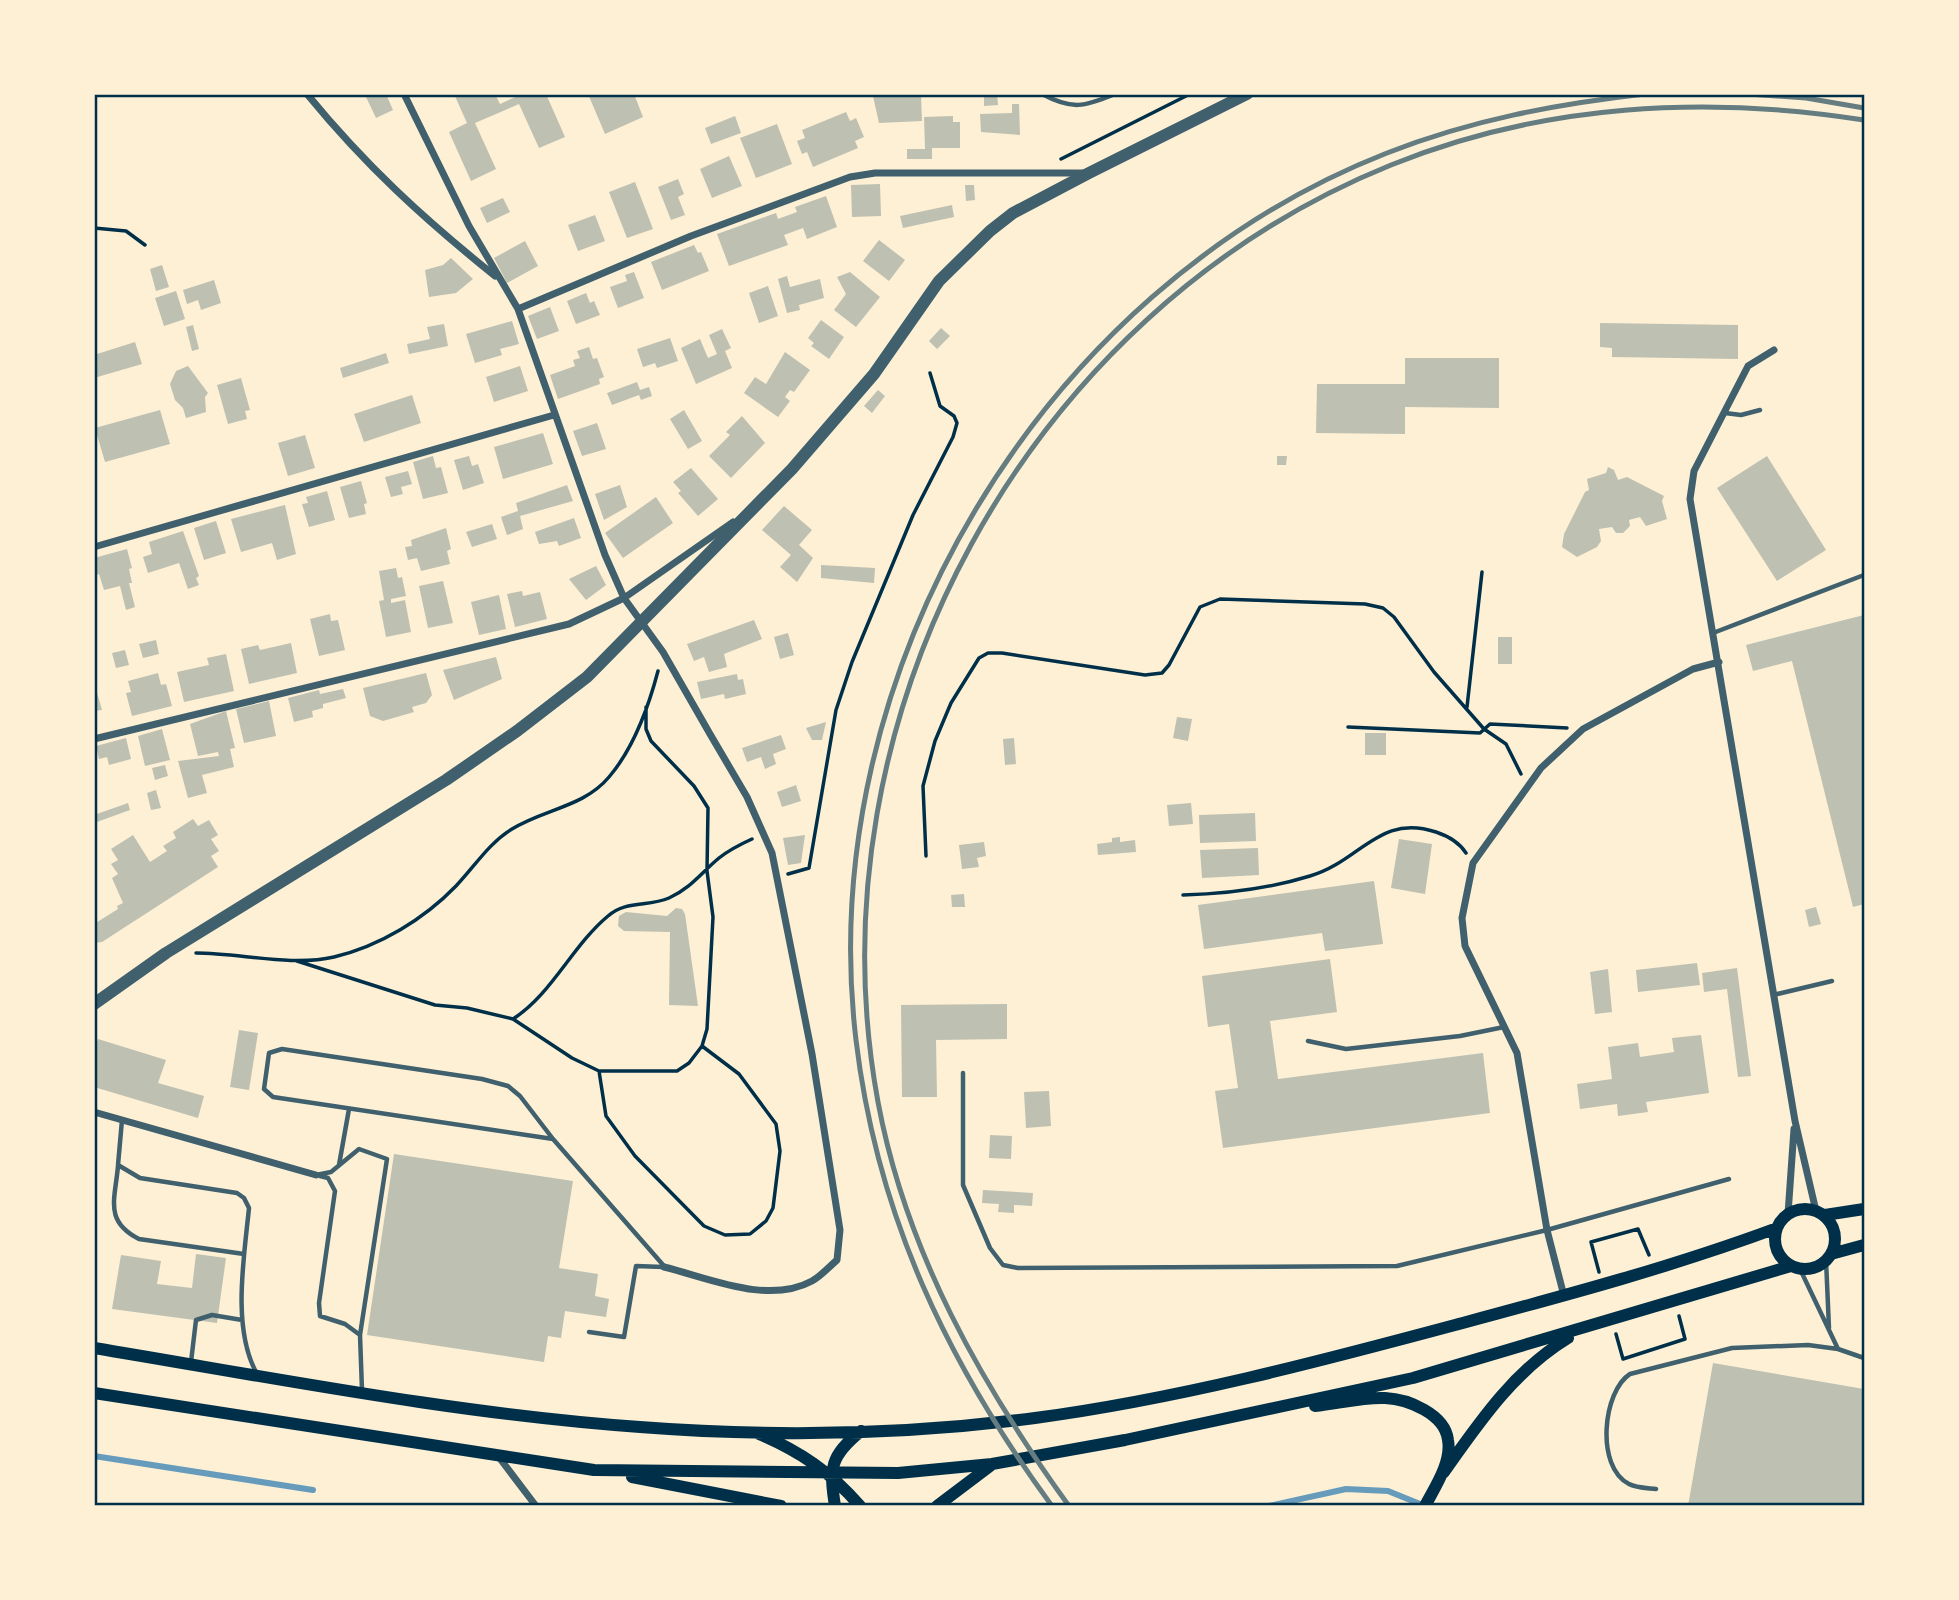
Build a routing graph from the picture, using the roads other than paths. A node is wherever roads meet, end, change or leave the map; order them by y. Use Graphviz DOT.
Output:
graph roads {
  1 [pos="307,94"];
  2 [pos="404,94"];
  3 [pos="1042,94"];
  4 [pos="1115,94"];
  5 [pos="1247,94"];
  6 [pos="1230,99"];
  7 [pos="1089,173"];
  8 [pos="500,281"];
  9 [pos="518,309"];
  10 [pos="1774,350"];
  11 [pos="1760,411"];
  12 [pos="1726,413"];
  13 [pos="554,415"];
  14 [pos="755,507"];
  15 [pos="94,547"];
  16 [pos="1864,575"];
  17 [pos="624,598"];
  18 [pos="642,622"];
  19 [pos="1713,633"];
  20 [pos="1719,662"];
  21 [pos="94,739"];
  22 [pos="1832,981"];
  23 [pos="1773,996"];
  24 [pos="97,1000"];
  25 [pos="1505,1027"];
  26 [pos="1308,1041"];
  27 [pos="963,1073"];
  28 [pos="349,1109"];
  29 [pos="94,1111"];
  30 [pos="122,1120"];
  31 [pos="1795,1121"];
  32 [pos="553,1139"];
  33 [pos="118,1165"];
  34 [pos="339,1166"];
  35 [pos="316,1175"];
  36 [pos="1729,1179"];
  37 [pos="1864,1209"];
  38 [pos="1821,1213"];
  39 [pos="1788,1214"];
  40 [pos="1777,1228"];
  41 [pos="1547,1230"];
  42 [pos="1864,1245"];
  43 [pos="244,1254"];
  44 [pos="1828,1257"];
  45 [pos="664,1267"];
  46 [pos="1795,1267"];
  47 [pos="1564,1296"];
  48 [pos="242,1320"];
  49 [pos="1583,1328"];
  50 [pos="589,1332"];
  51 [pos="1829,1332"];
  52 [pos="360,1335"];
  53 [pos="94,1349"];
  54 [pos="1838,1349"];
  55 [pos="1864,1359"];
  56 [pos="191,1364"];
  57 [pos="257,1375"];
  58 [pos="362,1391"];
  59 [pos="94,1393"];
  60 [pos="1242,1415"];
  61 [pos="750,1430"];
  62 [pos="861,1432"];
  63 [pos="497,1455"];
  64 [pos="992,1464"];
  65 [pos="594,1469"];
  66 [pos="830,1474"];
  67 [pos="1442,1475"];
  68 [pos="1656,1489"];
  69 [pos="536,1506"];
  70 [pos="781,1506"];
  71 [pos="835,1506"];
  72 [pos="860,1506"];
  73 [pos="937,1506"];
  74 [pos="1425,1506"];
  1 -- 8 [label="street"];
  2 -- 8 [label="street"];
  3 -- 4 [label="lane"];
  5 -- 6 [label="street"];
  6 -- 7 [label="street"];
  7 -- 9 [label="street"];
  7 -- 14 [label="street"];
  8 -- 9 [label="street"];
  9 -- 13 [label="street"];
  10 -- 12 [label="street"];
  11 -- 12 [label="lane"];
  12 -- 19 [label="street"];
  13 -- 15 [label="street"];
  13 -- 17 [label="street"];
  14 -- 17 [label="street"];
  14 -- 18 [label="street"];
  16 -- 19 [label="lane"];
  17 -- 18 [label="street"];
  17 -- 21 [label="street"];
  18 -- 24 [label="street"];
  18 -- 45 [label="street"];
  19 -- 20 [label="street"];
  20 -- 23 [label="street"];
  20 -- 25 [label="street"];
  22 -- 23 [label="lane"];
  23 -- 31 [label="street"];
  25 -- 26 [label="lane"];
  25 -- 41 [label="street"];
  27 -- 41 [label="lane"];
  28 -- 32 [label="lane"];
  28 -- 32 [label="lane"];
  28 -- 34 [label="lane"];
  29 -- 30 [label="street"];
  30 -- 33 [label="lane"];
  30 -- 35 [label="street"];
  31 -- 38 [label="street"];
  31 -- 39 [label="street"];
  32 -- 45 [label="lane"];
  33 -- 43 [label="lane"];
  33 -- 43 [label="lane"];
  34 -- 35 [label="lane"];
  34 -- 52 [label="lane"];
  35 -- 52 [label="lane"];
  36 -- 41 [label="lane"];
  37 -- 38 [label="main road"];
  38 -- 39 [label="main road"];
  38 -- 44 [label="main road"];
  39 -- 40 [label="main road"];
  40 -- 46 [label="main road"];
  40 -- 47 [label="main road"];
  41 -- 47 [label="street"];
  42 -- 44 [label="main road"];
  43 -- 48 [label="lane"];
  44 -- 46 [label="main road"];
  44 -- 51 [label="lane"];
  45 -- 50 [label="lane"];
  46 -- 49 [label="main road"];
  46 -- 51 [label="lane"];
  47 -- 62 [label="main road"];
  48 -- 56 [label="lane"];
  48 -- 57 [label="lane"];
  49 -- 60 [label="main road"];
  49 -- 67 [label="main road"];
  51 -- 54 [label="lane"];
  52 -- 58 [label="lane"];
  53 -- 56 [label="main road"];
  54 -- 55 [label="lane"];
  54 -- 68 [label="lane"];
  56 -- 57 [label="main road"];
  57 -- 58 [label="main road"];
  58 -- 61 [label="main road"];
  59 -- 63 [label="main road"];
  60 -- 64 [label="main road"];
  60 -- 67 [label="main road"];
  61 -- 62 [label="main road"];
  61 -- 66 [label="main road"];
  62 -- 66 [label="main road"];
  63 -- 65 [label="main road"];
  63 -- 69 [label="street"];
  64 -- 66 [label="main road"];
  64 -- 73 [label="main road"];
  65 -- 66 [label="main road"];
  65 -- 70 [label="main road"];
  66 -- 71 [label="main road"];
  66 -- 72 [label="main road"];
  67 -- 74 [label="main road"];
}
